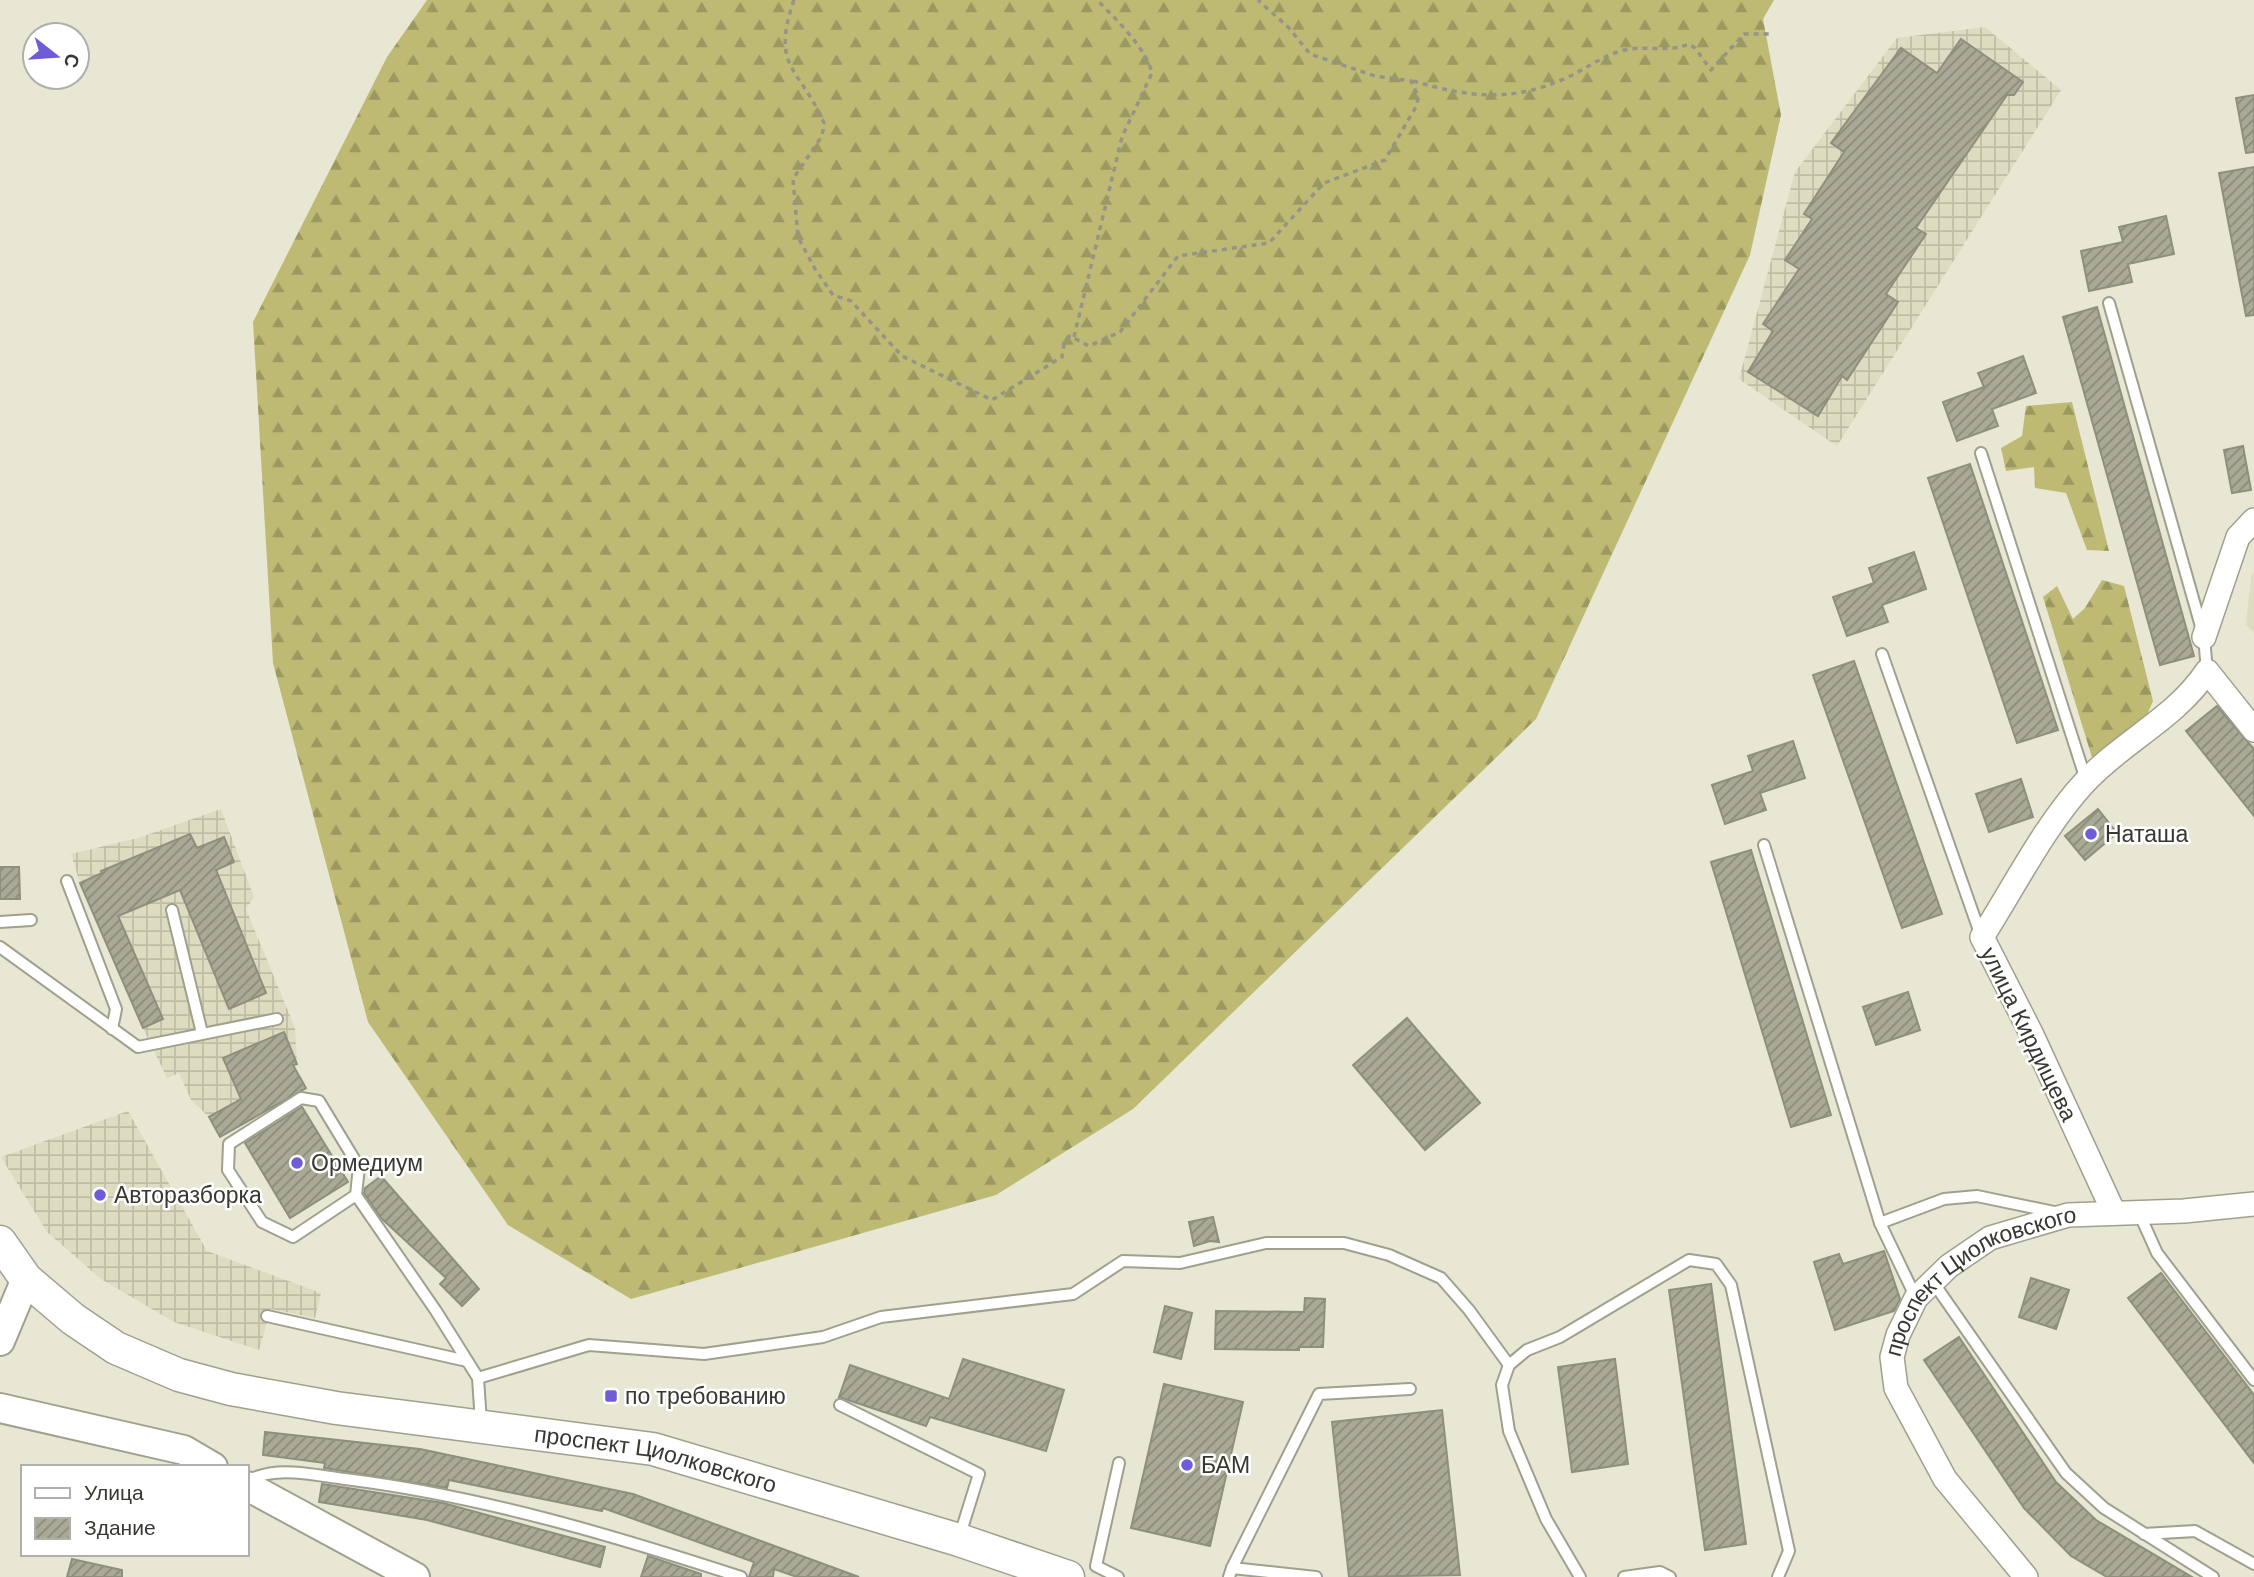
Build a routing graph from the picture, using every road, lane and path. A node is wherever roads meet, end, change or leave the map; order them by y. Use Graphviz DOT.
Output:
graph roads {
  1 [pos="794,0"];
  2 [pos="1097,0"];
  3 [pos="1258,0"];
  4 [pos="1773,34"];
  5 [pos="1411,81"];
  6 [pos="2109,303"];
  7 [pos="1074,337"];
  8 [pos="1981,453"];
  9 [pos="2254,520"];
  10 [pos="2204,637"];
  11 [pos="1882,654"];
  12 [pos="2207,671"];
  13 [pos="2254,730"];
  14 [pos="2086,781"];
  15 [pos="1763,845"];
  16 [pos="67,881"];
  17 [pos="172,911"];
  18 [pos="31,920"];
  19 [pos="0,922"];
  20 [pos="1982,937"];
  21 [pos="0,947"];
  22 [pos="277,1019"];
  23 [pos="112,1030"];
  24 [pos="202,1033"];
  25 [pos="356,1195"];
  26 [pos="2254,1204"];
  27 [pos="2114,1213"];
  28 [pos="2139,1213"];
  29 [pos="2068,1214"];
  30 [pos="1880,1223"];
  31 [pos="0,1241"];
  32 [pos="26,1279"];
  33 [pos="1933,1282"];
  34 [pos="1916,1298"];
  35 [pos="267,1316"];
  36 [pos="0,1341"];
  37 [pos="467,1361"];
  38 [pos="1509,1365"];
  39 [pos="478,1378"];
  40 [pos="2254,1380"];
  41 [pos="1410,1389"];
  42 [pos="840,1405"];
  43 [pos="0,1408"];
  44 [pos="481,1424"];
  45 [pos="1119,1463"];
  46 [pos="210,1465"];
  47 [pos="248,1483"];
  48 [pos="248,1485"];
  49 [pos="2144,1534"];
  50 [pos="959,1540"];
  51 [pos="2254,1564"];
  52 [pos="1231,1572"];
  53 [pos="415,1577"];
  54 [pos="741,1577"];
  55 [pos="1068,1577"];
  56 [pos="1118,1577"];
  57 [pos="1315,1577"];
  58 [pos="1580,1577"];
  59 [pos="1624,1577"];
  60 [pos="1670,1577"];
  61 [pos="1778,1577"];
  62 [pos="2026,1577"];
  63 [pos="2213,1577"];
  1 -- 7 [label="path"];
  2 -- 7 [label="path"];
  3 -- 5 [label="path"];
  4 -- 5 [label="path"];
  5 -- 7 [label="path"];
  6 -- 10 [label="lane"];
  8 -- 14 [label="lane"];
  9 -- 10 [label="street"];
  10 -- 12 [label="lane"];
  11 -- 20 [label="lane"];
  12 -- 13 [label="street"];
  12 -- 14 [label="street, улица Кирдищева"];
  14 -- 20 [label="street, улица Кирдищева"];
  15 -- 30 [label="lane"];
  16 -- 23 [label="lane"];
  17 -- 24 [label="lane"];
  18 -- 19 [label="lane"];
  20 -- 27 [label="street, улица Кирдищева"];
  21 -- 23 [label="lane"];
  22 -- 24 [label="lane"];
  23 -- 24 [label="lane"];
  25 -- 25 [label="lane"];
  25 -- 37 [label="lane"];
  26 -- 28 [label="street, проспект Циолковского"];
  27 -- 28 [label="street, проспект Циолковского"];
  27 -- 29 [label="street, проспект Циолковского"];
  28 -- 40 [label="lane"];
  29 -- 30 [label="lane"];
  29 -- 33 [label="street, проспект Циолковского"];
  30 -- 34 [label="lane"];
  31 -- 32 [label="main road"];
  32 -- 36 [label="street"];
  32 -- 44 [label="main road, проспект Циолковского"];
  33 -- 34 [label="street, проспект Циолковского"];
  33 -- 49 [label="lane"];
  34 -- 62 [label="street, проспект Циолковского"];
  35 -- 37 [label="lane"];
  37 -- 39 [label="lane"];
  38 -- 39 [label="lane"];
  38 -- 58 [label="lane"];
  38 -- 61 [label="lane"];
  39 -- 44 [label="lane"];
  41 -- 52 [label="lane"];
  42 -- 50 [label="lane"];
  43 -- 46 [label="street"];
  44 -- 50 [label="main road, проспект Циолковского"];
  45 -- 56 [label="lane"];
  47 -- 54 [label="lane"];
  48 -- 53 [label="street"];
  49 -- 51 [label="lane"];
  49 -- 63 [label="lane"];
  50 -- 55 [label="main road, проспект Циолковского"];
  52 -- 57 [label="lane"];
  59 -- 60 [label="lane"];
}
